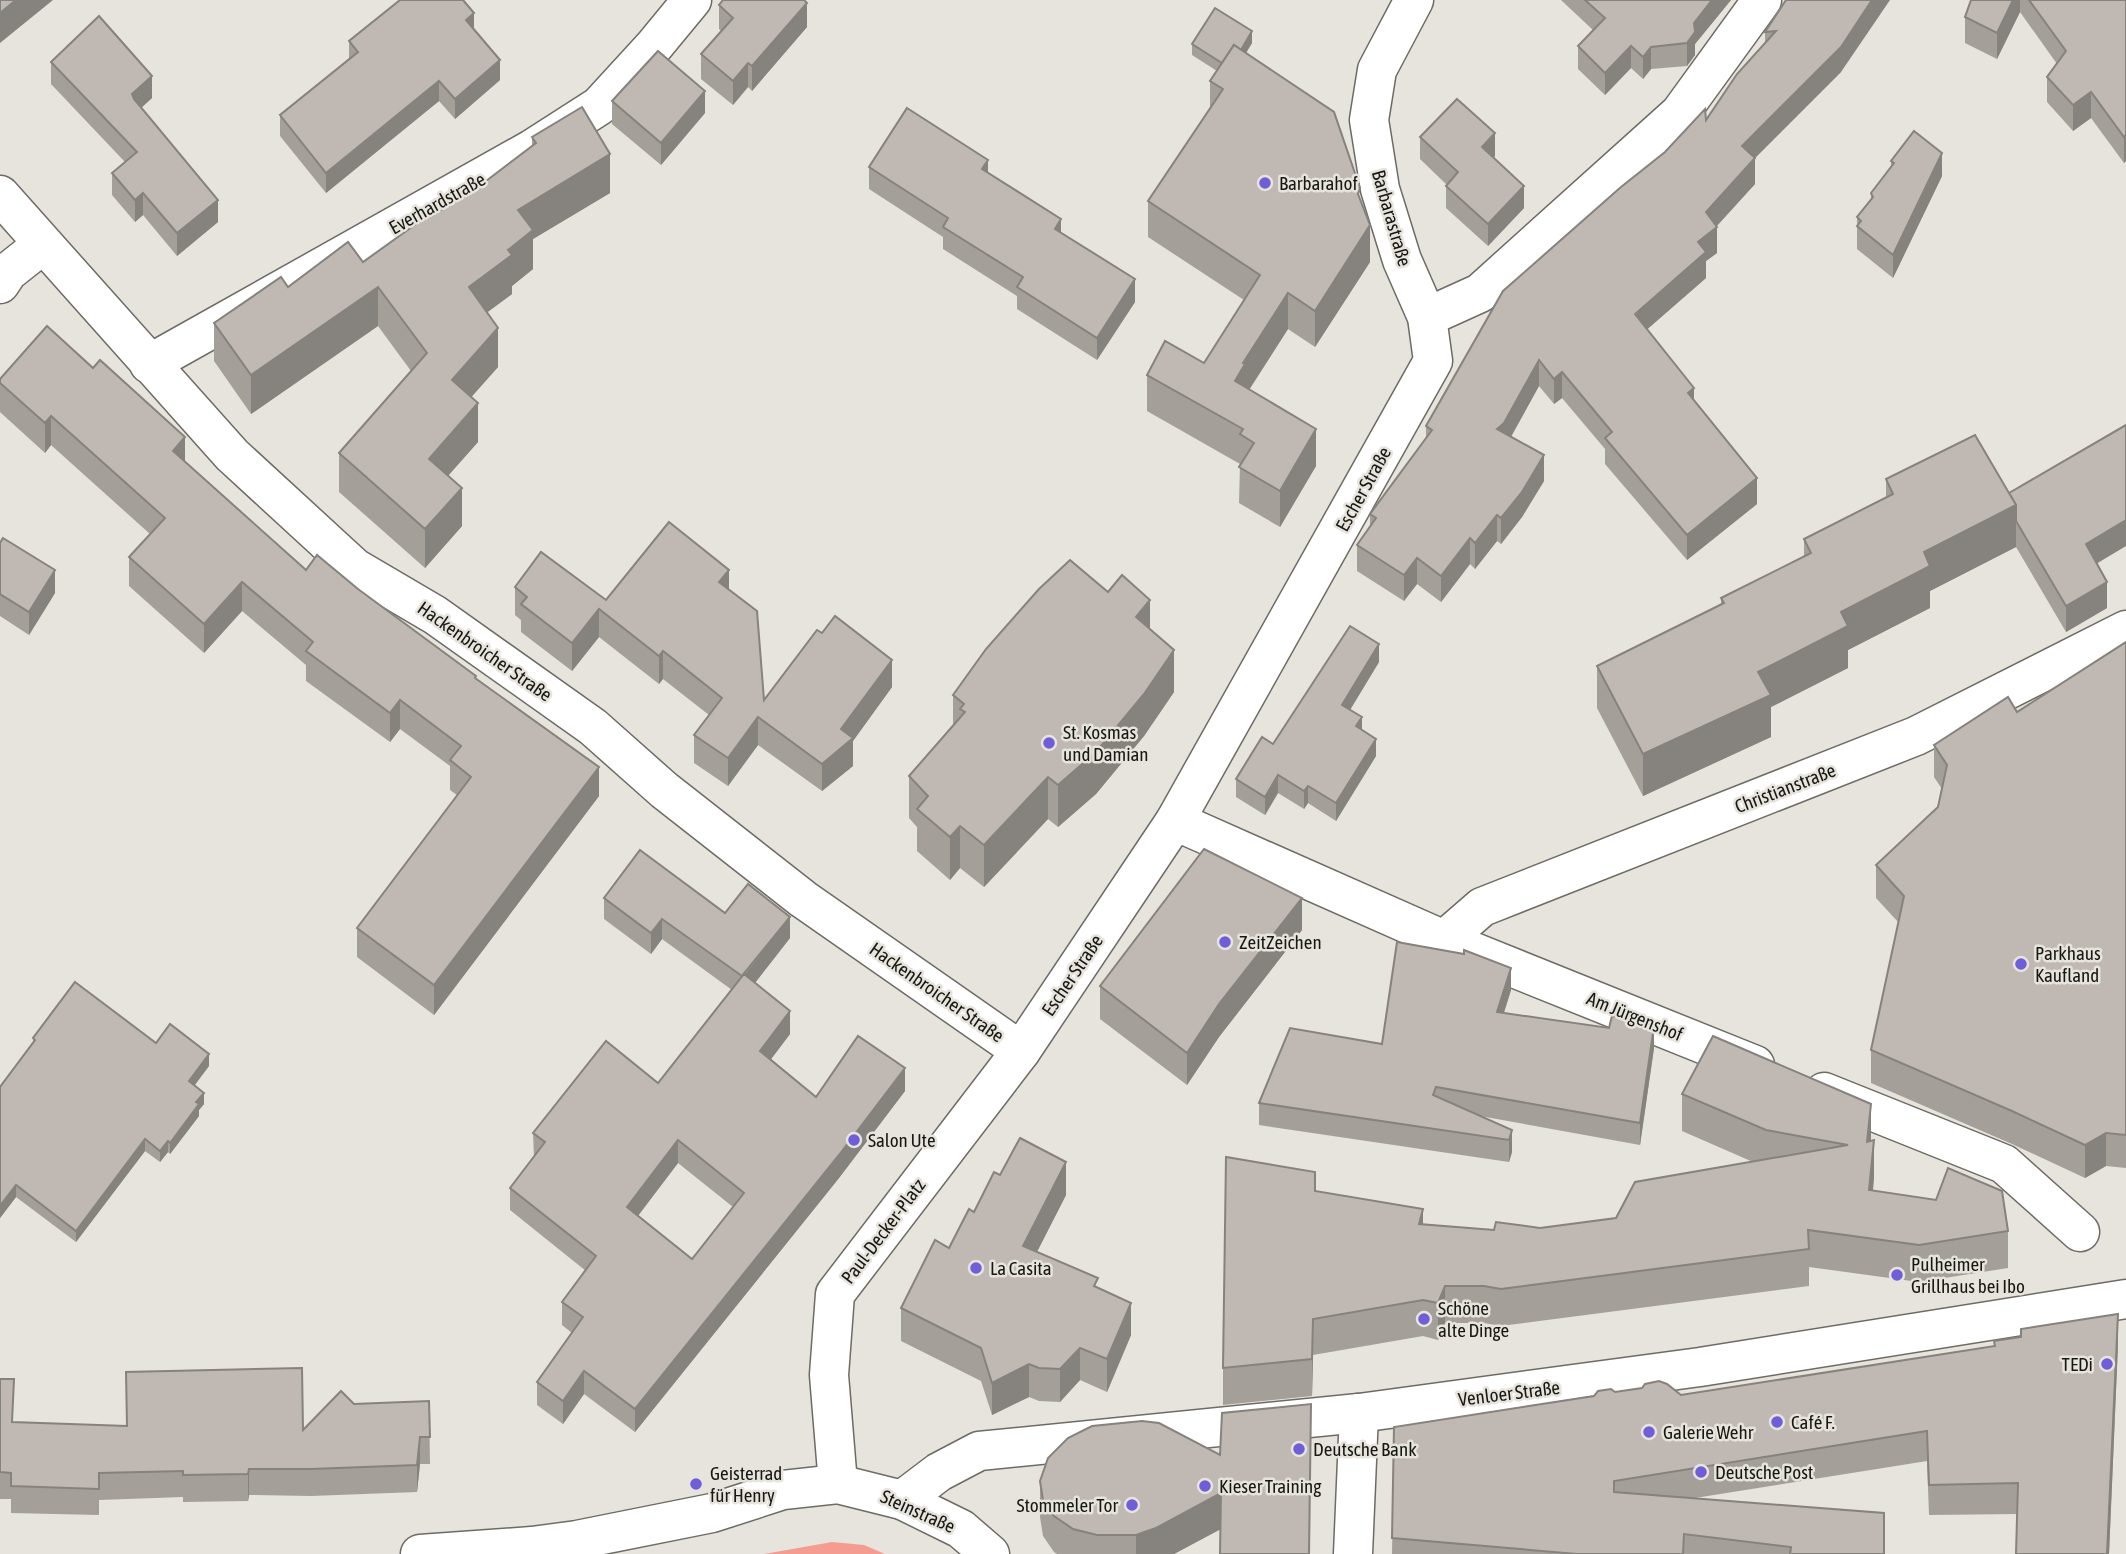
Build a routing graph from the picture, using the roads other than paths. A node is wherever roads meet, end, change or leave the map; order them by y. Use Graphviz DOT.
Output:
graph roads {
  1 [pos="692,0"];
  2 [pos="1414,0"];
  3 [pos="1762,0"];
  4 [pos="0,195"];
  5 [pos="42,244"];
  6 [pos="3,276"];
  7 [pos="1427,317"];
  8 [pos="149,364"];
  9 [pos="2126,630"];
  10 [pos="1175,821"];
  11 [pos="1444,940"];
  12 [pos="1021,1051"];
  13 [pos="2080,1232"];
  14 [pos="2126,1299"];
  15 [pos="1359,1413"];
  16 [pos="838,1484"];
  17 [pos="902,1500"];
  18 [pos="533,1550"];
  19 [pos="420,1554"];
  20 [pos="990,1554"];
  21 [pos="1353,1554"];
  1 -- 8 [label="street, Everhardstraße"];
  2 -- 7 [label="street, Barbarastraße"];
  3 -- 7 [label="street"];
  4 -- 5 [label="street, Hackenbroicher Straße"];
  5 -- 6 [label="street"];
  5 -- 8 [label="street, Hackenbroicher Straße"];
  7 -- 10 [label="street, Escher Straße"];
  8 -- 12 [label="street, Hackenbroicher Straße"];
  9 -- 11 [label="street, Christianstraße"];
  10 -- 11 [label="street, Am Jürgenshof"];
  10 -- 12 [label="street, Escher Straße"];
  11 -- 13 [label="street, Am Jürgenshof"];
  12 -- 16 [label="street, Paul-Decker-Platz"];
  14 -- 15 [label="street, Venloer Straße"];
  15 -- 17 [label="street, Venloer Straße"];
  15 -- 21 [label="street"];
  16 -- 17 [label="street, Steinstraße"];
  16 -- 18 [label="street"];
  17 -- 20 [label="street, Steinstraße"];
  18 -- 19 [label="street"];
}
